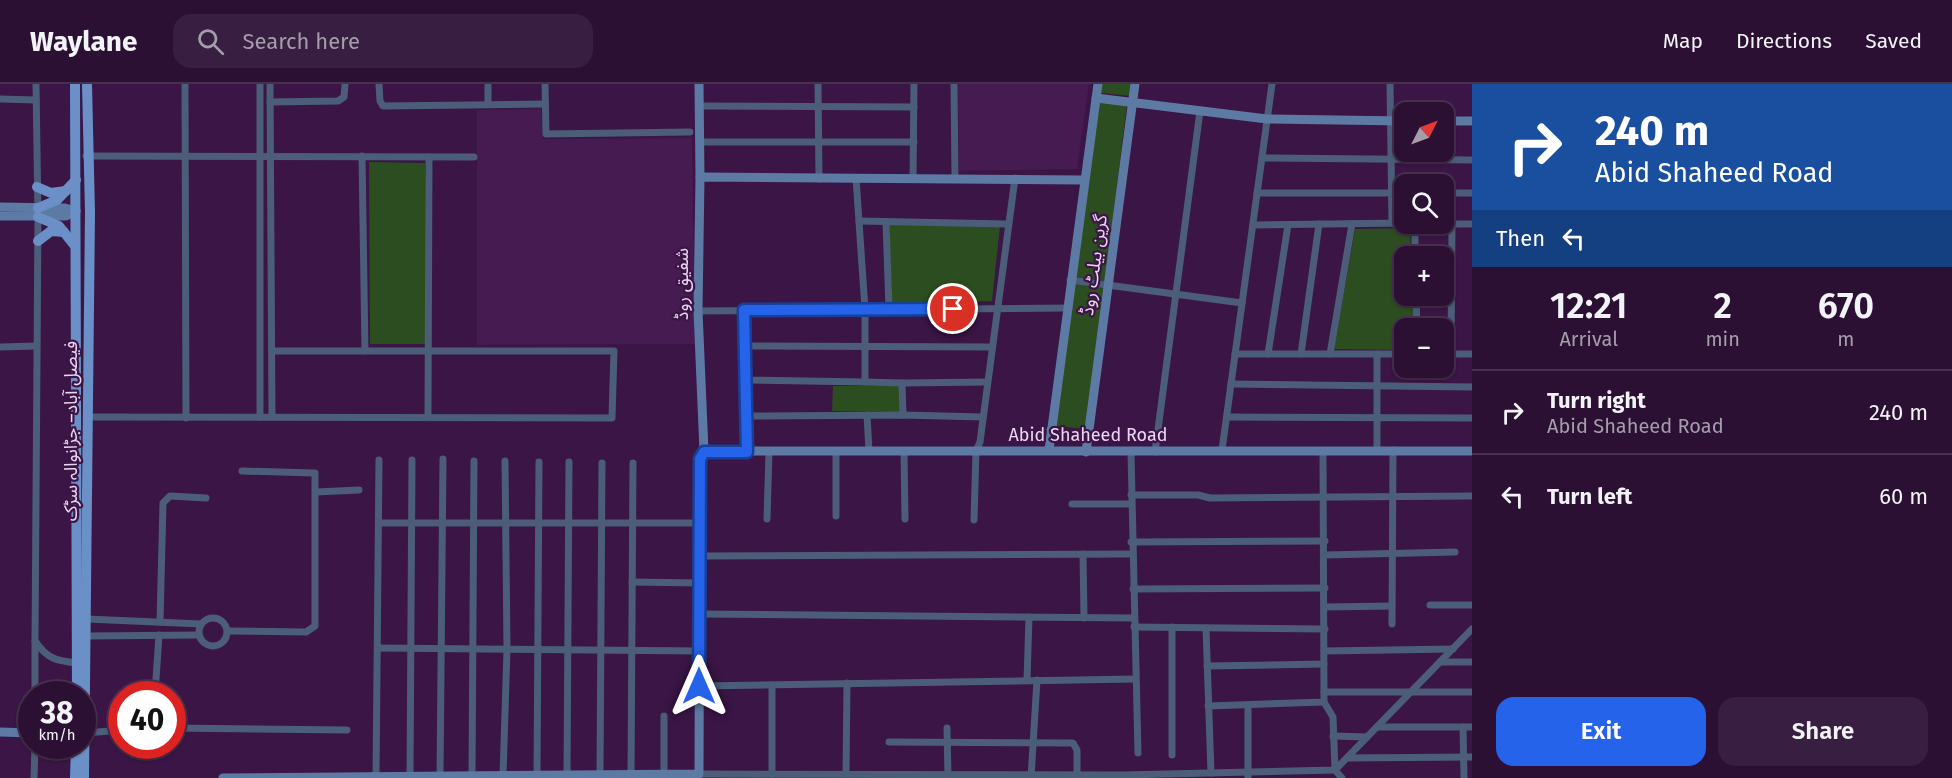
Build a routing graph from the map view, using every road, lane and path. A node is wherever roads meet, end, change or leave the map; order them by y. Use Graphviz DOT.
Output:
graph roads {
  1 [pos="36,84"];
  2 [pos="75,84"];
  3 [pos="87,84"];
  4 [pos="185,84"];
  5 [pos="260,84"];
  6 [pos="270,84"];
  7 [pos="345,84"];
  8 [pos="380,84"];
  9 [pos="488,84"];
  10 [pos="545,84"];
  11 [pos="699,84"];
  12 [pos="818,84"];
  13 [pos="914,84"];
  14 [pos="954,84"];
  15 [pos="1098,84"];
  16 [pos="1135,84"];
  17 [pos="1272,84"];
  18 [pos="1390,84"];
  19 [pos="1096,98"];
  20 [pos="0,99"];
  21 [pos="36,100"];
  22 [pos="270,102"];
  23 [pos="1133,102"];
  24 [pos="488,104"];
  25 [pos="545,104"];
  26 [pos="700,106"];
  27 [pos="819,106"];
  28 [pos="914,107"];
  29 [pos="1200,111"];
  30 [pos="1267,119"];
  31 [pos="1390,121"];
  32 [pos="1394,121"];
  33 [pos="1454,121"];
  34 [pos="1472,121"];
  35 [pos="690,132"];
  36 [pos="819,141"];
  37 [pos="700,142"];
  38 [pos="914,142"];
  39 [pos="260,155"];
  40 [pos="270,155"];
  41 [pos="86,156"];
  42 [pos="185,156"];
  43 [pos="362,156"];
  44 [pos="429,157"];
  45 [pos="474,157"];
  46 [pos="1262,158"];
  47 [pos="1389,159"];
  48 [pos="1472,160"];
  49 [pos="700,177"];
  50 [pos="956,177"];
  51 [pos="856,178"];
  52 [pos="1015,178"];
  53 [pos="819,179"];
  54 [pos="913,179"];
  55 [pos="76,180"];
  56 [pos="1083,180"];
  57 [pos="37,187"];
  58 [pos="66,191"];
  59 [pos="1257,193"];
  60 [pos="1391,193"];
  61 [pos="1454,193"];
  62 [pos="1472,193"];
  63 [pos="0,207"];
  64 [pos="76,211"];
  65 [pos="38,212"];
  66 [pos="0,216"];
  67 [pos="859,221"];
  68 [pos="886,222"];
  69 [pos="1392,223"];
  70 [pos="1007,224"];
  71 [pos="1319,224"];
  72 [pos="1352,224"];
  73 [pos="1454,224"];
  74 [pos="1472,224"];
  75 [pos="1252,225"];
  76 [pos="1288,225"];
  77 [pos="64,232"];
  78 [pos="1452,234"];
  79 [pos="38,241"];
  80 [pos="75,246"];
  81 [pos="1070,280"];
  82 [pos="1107,285"];
  83 [pos="1175,294"];
  84 [pos="1242,303"];
  85 [pos="88,306"];
  86 [pos="1067,308"];
  87 [pos="865,309"];
  88 [pos="889,309"];
  89 [pos="996,309"];
  90 [pos="744,310"];
  91 [pos="698,311"];
  92 [pos="1448,318"];
  93 [pos="36,346"];
  94 [pos="745,346"];
  95 [pos="0,347"];
  96 [pos="866,347"];
  97 [pos="991,347"];
  98 [pos="273,351"];
  99 [pos="365,351"];
  100 [pos="429,351"];
  101 [pos="1235,354"];
  102 [pos="1268,354"];
  103 [pos="1301,354"];
  104 [pos="1330,354"];
  105 [pos="1377,354"];
  106 [pos="1394,354"];
  107 [pos="1454,354"];
  108 [pos="1472,354"];
  109 [pos="746,380"];
  110 [pos="865,382"];
  111 [pos="987,382"];
  112 [pos="902,383"];
  113 [pos="1231,384"];
  114 [pos="1377,386"];
  115 [pos="1472,387"];
  116 [pos="867,415"];
  117 [pos="903,415"];
  118 [pos="747,416"];
  119 [pos="88,417"];
  120 [pos="260,417"];
  121 [pos="272,417"];
  122 [pos="428,417"];
  123 [pos="983,417"];
  124 [pos="1227,417"];
  125 [pos="1377,417"];
  126 [pos="186,418"];
  127 [pos="1472,418"];
  128 [pos="1050,430"];
  129 [pos="1088,435"];
  130 [pos="1049,450"];
  131 [pos="1222,450"];
  132 [pos="1377,450"];
  133 [pos="1393,450"];
  134 [pos="1472,450"];
  135 [pos="869,451"];
  136 [pos="904,451"];
  137 [pos="976,451"];
  138 [pos="1323,451"];
  139 [pos="704,452"];
  140 [pos="747,452"];
  141 [pos="769,452"];
  142 [pos="836,452"];
  143 [pos="1086,452"];
  144 [pos="1155,452"];
  145 [pos="1131,453"];
  146 [pos="443,459"];
  147 [pos="379,460"];
  148 [pos="412,460"];
  149 [pos="474,461"];
  150 [pos="505,461"];
  151 [pos="539,462"];
  152 [pos="569,462"];
  153 [pos="602,463"];
  154 [pos="633,463"];
  155 [pos="242,471"];
  156 [pos="358,490"];
  157 [pos="316,492"];
  158 [pos="1131,495"];
  159 [pos="1472,496"];
  160 [pos="1323,497"];
  161 [pos="1393,497"];
  162 [pos="206,498"];
  163 [pos="1072,504"];
  164 [pos="1131,504"];
  165 [pos="836,516"];
  166 [pos="767,519"];
  167 [pos="905,519"];
  168 [pos="974,520"];
  169 [pos="379,523"];
  170 [pos="412,523"];
  171 [pos="442,523"];
  172 [pos="474,523"];
  173 [pos="505,523"];
  174 [pos="538,523"];
  175 [pos="569,523"];
  176 [pos="601,523"];
  177 [pos="633,523"];
  178 [pos="700,523"];
  179 [pos="1325,541"];
  180 [pos="1131,542"];
  181 [pos="1455,552"];
  182 [pos="1392,553"];
  183 [pos="1083,554"];
  184 [pos="1132,554"];
  185 [pos="1325,555"];
  186 [pos="700,556"];
  187 [pos="632,582"];
  188 [pos="700,583"];
  189 [pos="1325,588"];
  190 [pos="1132,589"];
  191 [pos="1430,605"];
  192 [pos="1472,605"];
  193 [pos="1392,606"];
  194 [pos="1325,607"];
  195 [pos="700,614"];
  196 [pos="1029,617"];
  197 [pos="1084,618"];
  198 [pos="1133,618"];
  199 [pos="87,619"];
  200 [pos="160,622"];
  201 [pos="201,624"];
  202 [pos="1392,624"];
  203 [pos="1134,627"];
  204 [pos="1172,627"];
  205 [pos="1206,628"];
  206 [pos="1325,629"];
  207 [pos="1472,629"];
  208 [pos="228,631"];
  209 [pos="159,635"];
  210 [pos="199,635"];
  211 [pos="87,636"];
  212 [pos="35,641"];
  213 [pos="378,648"];
  214 [pos="411,648"];
  215 [pos="441,649"];
  216 [pos="473,649"];
  217 [pos="507,649"];
  218 [pos="1453,649"];
  219 [pos="538,650"];
  220 [pos="568,650"];
  221 [pos="601,650"];
  222 [pos="632,650"];
  223 [pos="700,651"];
  224 [pos="1324,651"];
  225 [pos="1440,662"];
  226 [pos="1472,662"];
  227 [pos="77,663"];
  228 [pos="1324,664"];
  229 [pos="1207,666"];
  230 [pos="1135,678"];
  231 [pos="1027,680"];
  232 [pos="1037,680"];
  233 [pos="35,681"];
  234 [pos="77,681"];
  235 [pos="86,681"];
  236 [pos="156,681"];
  237 [pos="847,683"];
  238 [pos="772,685"];
  239 [pos="699,686"];
  240 [pos="1412,691"];
  241 [pos="1472,692"];
  242 [pos="1324,693"];
  243 [pos="1324,702"];
  244 [pos="1248,705"];
  245 [pos="1208,706"];
  246 [pos="664,716"];
  247 [pos="1377,727"];
  248 [pos="1463,727"];
  249 [pos="1472,727"];
  250 [pos="186,728"];
  251 [pos="947,729"];
  252 [pos="346,730"];
  253 [pos="0,732"];
  254 [pos="18,732"];
  255 [pos="1333,736"];
  256 [pos="1367,737"];
  257 [pos="889,742"];
  258 [pos="1033,743"];
  259 [pos="948,744"];
  260 [pos="1138,753"];
  261 [pos="1172,755"];
  262 [pos="1468,757"];
  263 [pos="1347,758"];
  264 [pos="35,759"];
  265 [pos="76,759"];
  266 [pos="84,759"];
  267 [pos="1335,770"];
  268 [pos="664,774"];
  269 [pos="699,774"];
  270 [pos="772,774"];
  271 [pos="1314,774"];
  272 [pos="537,775"];
  273 [pos="600,775"];
  274 [pos="632,775"];
  275 [pos="843,775"];
  276 [pos="1077,775"];
  277 [pos="1216,775"];
  278 [pos="1248,775"];
  279 [pos="1280,775"];
  280 [pos="472,776"];
  281 [pos="503,776"];
  282 [pos="561,776"];
  283 [pos="587,776"];
  284 [pos="618,776"];
  285 [pos="650,776"];
  286 [pos="682,776"];
  287 [pos="742,776"];
  288 [pos="809,776"];
  289 [pos="871,776"];
  290 [pos="1157,776"];
  291 [pos="1187,776"];
  292 [pos="376,777"];
  293 [pos="410,777"];
  294 [pos="440,777"];
  295 [pos="526,777"];
  296 [pos="900,777"];
  297 [pos="948,777"];
  298 [pos="1031,777"];
  299 [pos="1094,777"];
  300 [pos="1124,777"];
  301 [pos="34,778"];
  302 [pos="75,778"];
  303 [pos="84,778"];
  304 [pos="223,778"];
  305 [pos="1342,778"];
  306 [pos="1464,778"];
  1 -- 21 [label="street"];
  2 -- 55 [label="main road, فیصل آباد– جڑانوالہ سڑک"];
  3 -- 41 [label="main road, فیصل آباد– جڑانوالہ سڑک"];
  4 -- 42 [label="street"];
  5 -- 39 [label="street"];
  6 -- 22 [label="street"];
  7 -- 22 [label="street"];
  8 -- 24 [label="street"];
  9 -- 24 [label="street"];
  10 -- 25 [label="street"];
  11 -- 26 [label="street, شفیق روڈ"];
  12 -- 27 [label="street"];
  13 -- 28 [label="street"];
  14 -- 50 [label="street"];
  15 -- 19 [label="street, گرین بیلٹ روڈ"];
  16 -- 23 [label="street, گرین بیلٹ روڈ"];
  17 -- 30 [label="street"];
  18 -- 31 [label="street"];
  19 -- 23 [label="street"];
  19 -- 56 [label="street, گرین بیلٹ روڈ"];
  20 -- 21 [label="street"];
  21 -- 57 [label="street"];
  22 -- 40 [label="street"];
  23 -- 29 [label="street"];
  23 -- 82 [label="street, گرین بیلٹ روڈ"];
  24 -- 25 [label="street"];
  25 -- 35 [label="street"];
  26 -- 27 [label="street"];
  26 -- 37 [label="street, شفیق روڈ"];
  27 -- 28 [label="street"];
  27 -- 36 [label="street"];
  28 -- 38 [label="street"];
  29 -- 30 [label="street"];
  29 -- 83 [label="street"];
  30 -- 31 [label="street"];
  30 -- 46 [label="street"];
  31 -- 32 [label="street"];
  31 -- 47 [label="street"];
  33 -- 34 [label="street"];
  36 -- 37 [label="street"];
  36 -- 38 [label="street"];
  36 -- 53 [label="street"];
  37 -- 49 [label="street, شفیق روڈ"];
  38 -- 54 [label="street"];
  39 -- 40 [label="street"];
  39 -- 42 [label="street"];
  39 -- 120 [label="street"];
  40 -- 43 [label="street"];
  40 -- 98 [label="street"];
  41 -- 42 [label="street"];
  41 -- 64 [label="main road"];
  41 -- 85 [label="main road, فیصل آباد– جڑانوالہ سڑک"];
  42 -- 126 [label="street"];
  43 -- 44 [label="street"];
  43 -- 99 [label="street"];
  44 -- 45 [label="street"];
  44 -- 100 [label="street"];
  46 -- 47 [label="street"];
  46 -- 59 [label="street"];
  47 -- 48 [label="street"];
  47 -- 60 [label="street"];
  49 -- 53 [label="street"];
  49 -- 91 [label="street, شفیق روڈ"];
  50 -- 52 [label="street"];
  50 -- 54 [label="street"];
  51 -- 53 [label="street"];
  51 -- 54 [label="street"];
  51 -- 67 [label="street"];
  52 -- 56 [label="street"];
  52 -- 70 [label="street"];
  55 -- 58 [label="main road"];
  55 -- 64 [label="main road, فیصل آباد– جڑانوالہ سڑک"];
  56 -- 81 [label="street, گرین بیلٹ روڈ"];
  57 -- 58 [label="main road"];
  57 -- 65 [label="street"];
  58 -- 65 [label="main road"];
  59 -- 60 [label="street"];
  59 -- 75 [label="street"];
  60 -- 69 [label="street"];
  61 -- 62 [label="street"];
  63 -- 65 [label="street"];
  64 -- 65 [label="street"];
  64 -- 80 [label="main road, فیصل آباد– جڑانوالہ سڑک"];
  64 -- 85 [label="main road"];
  65 -- 66 [label="street"];
  65 -- 77 [label="main road"];
  65 -- 79 [label="street"];
  67 -- 68 [label="street"];
  67 -- 87 [label="street"];
  68 -- 70 [label="street"];
  68 -- 88 [label="street"];
  69 -- 72 [label="street"];
  70 -- 89 [label="street"];
  71 -- 72 [label="street"];
  71 -- 76 [label="street"];
  71 -- 103 [label="street"];
  72 -- 104 [label="street"];
  73 -- 74 [label="street"];
  75 -- 76 [label="street"];
  75 -- 84 [label="street"];
  76 -- 102 [label="street"];
  77 -- 79 [label="main road"];
  77 -- 80 [label="main road"];
  78 -- 92 [label="street"];
  79 -- 93 [label="street"];
  80 -- 227 [label="main road, فیصل آباد– جڑانوالہ سڑک"];
  81 -- 82 [label="street"];
  81 -- 86 [label="street, گرین بیلٹ روڈ"];
  82 -- 83 [label="street"];
  82 -- 129 [label="street, گرین بیلٹ روڈ"];
  83 -- 84 [label="street"];
  83 -- 144 [label="street"];
  84 -- 101 [label="street"];
  85 -- 119 [label="main road, فیصل آباد– جڑانوالہ سڑک"];
  86 -- 89 [label="street"];
  86 -- 128 [label="street, گرین بیلٹ روڈ"];
  87 -- 88 [label="street"];
  87 -- 90 [label="street"];
  87 -- 96 [label="street"];
  88 -- 89 [label="street"];
  89 -- 97 [label="street"];
  90 -- 91 [label="street"];
  90 -- 94 [label="street"];
  91 -- 139 [label="street, شفیق روڈ"];
  93 -- 95 [label="street"];
  93 -- 212 [label="street"];
  94 -- 96 [label="street"];
  94 -- 109 [label="street"];
  96 -- 97 [label="street"];
  96 -- 110 [label="street"];
  97 -- 111 [label="street"];
  98 -- 99 [label="street"];
  98 -- 121 [label="street"];
  99 -- 100 [label="street"];
  100 -- 122 [label="street"];
  100 -- 122 [label="street"];
  101 -- 102 [label="street"];
  101 -- 113 [label="street"];
  102 -- 103 [label="street"];
  103 -- 104 [label="street"];
  104 -- 105 [label="street"];
  105 -- 106 [label="street"];
  105 -- 114 [label="street"];
  107 -- 108 [label="street"];
  109 -- 110 [label="street"];
  109 -- 118 [label="street"];
  110 -- 112 [label="street"];
  111 -- 112 [label="street"];
  111 -- 123 [label="street"];
  112 -- 117 [label="street"];
  113 -- 114 [label="street"];
  113 -- 124 [label="street"];
  114 -- 115 [label="street"];
  114 -- 125 [label="street"];
  116 -- 117 [label="street"];
  116 -- 118 [label="street"];
  116 -- 135 [label="street"];
  117 -- 123 [label="street"];
  118 -- 140 [label="street"];
  119 -- 126 [label="street"];
  119 -- 199 [label="main road, فیصل آباد– جڑانوالہ سڑک"];
  120 -- 121 [label="street"];
  120 -- 126 [label="street"];
  121 -- 122 [label="street"];
  123 -- 137 [label="street"];
  124 -- 125 [label="street"];
  124 -- 131 [label="street"];
  125 -- 127 [label="street"];
  125 -- 132 [label="street"];
  128 -- 129 [label="street"];
  128 -- 130 [label="street, گرین بیلٹ روڈ"];
  129 -- 143 [label="street, گرین بیلٹ روڈ"];
  130 -- 137 [label="street, Abid Shaheed Road"];
  130 -- 143 [label="street, Abid Shaheed Road"];
  131 -- 138 [label="street, Abid Shaheed Road"];
  131 -- 144 [label="street, Abid Shaheed Road"];
  132 -- 133 [label="street, Abid Shaheed Road"];
  132 -- 138 [label="street, Abid Shaheed Road"];
  133 -- 134 [label="street, Abid Shaheed Road"];
  133 -- 161 [label="street"];
  135 -- 136 [label="street, Abid Shaheed Road"];
  135 -- 142 [label="street, Abid Shaheed Road"];
  136 -- 137 [label="street, Abid Shaheed Road"];
  136 -- 167 [label="street"];
  137 -- 168 [label="street"];
  138 -- 160 [label="street"];
  139 -- 140 [label="street, Abid Shaheed Road"];
  139 -- 178 [label="street, شفیق روڈ"];
  140 -- 141 [label="street, Abid Shaheed Road"];
  141 -- 142 [label="street, Abid Shaheed Road"];
  141 -- 166 [label="street"];
  142 -- 165 [label="street"];
  143 -- 145 [label="street, Abid Shaheed Road"];
  144 -- 145 [label="street, Abid Shaheed Road"];
  145 -- 158 [label="street"];
  146 -- 171 [label="street"];
  147 -- 169 [label="street"];
  148 -- 170 [label="street"];
  149 -- 172 [label="street"];
  150 -- 173 [label="street"];
  151 -- 174 [label="street"];
  152 -- 175 [label="street"];
  153 -- 176 [label="street"];
  154 -- 177 [label="street"];
  155 -- 157 [label="street"];
  156 -- 157 [label="street"];
  157 -- 208 [label="street"];
  158 -- 160 [label="street"];
  158 -- 164 [label="street"];
  159 -- 161 [label="street"];
  160 -- 161 [label="street"];
  160 -- 179 [label="street"];
  161 -- 182 [label="street"];
  162 -- 200 [label="street"];
  163 -- 164 [label="street"];
  164 -- 180 [label="street"];
  169 -- 170 [label="street"];
  169 -- 213 [label="street"];
  170 -- 171 [label="street"];
  170 -- 214 [label="street"];
  171 -- 172 [label="street"];
  171 -- 215 [label="street"];
  172 -- 173 [label="street"];
  172 -- 216 [label="street"];
  173 -- 174 [label="street"];
  173 -- 217 [label="street"];
  174 -- 175 [label="street"];
  174 -- 219 [label="street"];
  175 -- 176 [label="street"];
  175 -- 220 [label="street"];
  176 -- 177 [label="street"];
  176 -- 221 [label="street"];
  177 -- 178 [label="street"];
  177 -- 187 [label="street"];
  178 -- 186 [label="street, شفیق روڈ"];
  179 -- 180 [label="street"];
  179 -- 185 [label="street"];
  180 -- 184 [label="street"];
  181 -- 182 [label="street"];
  182 -- 185 [label="street"];
  182 -- 193 [label="street"];
  183 -- 184 [label="street"];
  183 -- 186 [label="street"];
  183 -- 197 [label="street"];
  184 -- 190 [label="street"];
  185 -- 189 [label="street"];
  186 -- 188 [label="street, شفیق روڈ"];
  187 -- 188 [label="street"];
  187 -- 222 [label="street"];
  188 -- 195 [label="street, شفیق روڈ"];
  189 -- 190 [label="street"];
  189 -- 194 [label="street"];
  190 -- 198 [label="street"];
  191 -- 192 [label="street"];
  193 -- 194 [label="street"];
  193 -- 202 [label="street"];
  194 -- 206 [label="street"];
  195 -- 196 [label="street"];
  195 -- 223 [label="street, شفیق روڈ"];
  196 -- 197 [label="street"];
  196 -- 231 [label="street"];
  197 -- 198 [label="street"];
  198 -- 203 [label="street"];
  199 -- 200 [label="street"];
  199 -- 211 [label="main road, فیصل آباد– جڑانوالہ سڑک"];
  200 -- 201 [label="street"];
  201 -- 208 [label="street"];
  201 -- 210 [label="street"];
  203 -- 204 [label="street"];
  203 -- 230 [label="street"];
  204 -- 205 [label="street"];
  204 -- 261 [label="street"];
  205 -- 206 [label="street"];
  205 -- 229 [label="street"];
  206 -- 224 [label="street"];
  207 -- 218 [label="street"];
  208 -- 210 [label="street"];
  209 -- 210 [label="street"];
  209 -- 211 [label="street"];
  209 -- 236 [label="street"];
  211 -- 235 [label="main road, فیصل آباد– جڑانوالہ سڑک"];
  212 -- 227 [label="street"];
  212 -- 233 [label="street"];
  213 -- 214 [label="street"];
  213 -- 292 [label="street"];
  214 -- 215 [label="street"];
  214 -- 293 [label="street"];
  215 -- 216 [label="street"];
  215 -- 294 [label="street"];
  216 -- 217 [label="street"];
  216 -- 280 [label="street"];
  217 -- 219 [label="street"];
  217 -- 281 [label="street"];
  218 -- 224 [label="street"];
  218 -- 225 [label="street"];
  219 -- 220 [label="street"];
  219 -- 272 [label="street"];
  220 -- 221 [label="street"];
  220 -- 282 [label="street"];
  221 -- 222 [label="street"];
  221 -- 273 [label="street"];
  222 -- 223 [label="street"];
  222 -- 274 [label="street"];
  223 -- 239 [label="street, شفیق روڈ"];
  224 -- 228 [label="street"];
  225 -- 226 [label="street"];
  225 -- 240 [label="street"];
  227 -- 234 [label="main road, فیصل آباد– جڑانوالہ سڑک"];
  228 -- 229 [label="street"];
  228 -- 242 [label="street"];
  229 -- 245 [label="street"];
  230 -- 232 [label="street"];
  230 -- 260 [label="street"];
  231 -- 232 [label="street"];
  231 -- 237 [label="street"];
  232 -- 258 [label="street"];
  237 -- 238 [label="street"];
  237 -- 275 [label="street"];
  238 -- 239 [label="street"];
  238 -- 270 [label="street"];
  239 -- 269 [label="street, شفیق روڈ"];
  240 -- 241 [label="street"];
  240 -- 242 [label="street"];
  240 -- 247 [label="street"];
  242 -- 243 [label="street"];
  243 -- 244 [label="street"];
  243 -- 255 [label="street"];
  244 -- 245 [label="street"];
  244 -- 278 [label="street"];
  245 -- 277 [label="street"];
  246 -- 268 [label="street"];
  247 -- 248 [label="street"];
  247 -- 256 [label="street"];
  248 -- 249 [label="street"];
  248 -- 262 [label="street"];
  250 -- 252 [label="street"];
  251 -- 259 [label="street"];
  253 -- 254 [label="street"];
  255 -- 256 [label="street"];
  255 -- 267 [label="street"];
  256 -- 263 [label="street"];
  257 -- 259 [label="street"];
  258 -- 259 [label="street"];
  258 -- 276 [label="street"];
  258 -- 298 [label="street"];
  259 -- 297 [label="street"];
  262 -- 263 [label="street"];
  262 -- 306 [label="street"];
  263 -- 267 [label="street"];
  264 -- 301 [label="street"];
  265 -- 302 [label="main road"];
  266 -- 303 [label="main road, فیصل آباد– جڑانوالہ سڑک"];
  267 -- 271 [label="street"];
  267 -- 305 [label="street"];
  268 -- 285 [label="street"];
  268 -- 286 [label="street"];
  269 -- 286 [label="street"];
  269 -- 287 [label="street"];
  270 -- 287 [label="street"];
  270 -- 288 [label="street"];
  271 -- 279 [label="street"];
  272 -- 282 [label="street"];
  272 -- 295 [label="street"];
  273 -- 283 [label="street"];
  273 -- 284 [label="street"];
  274 -- 284 [label="street"];
  274 -- 285 [label="street"];
  275 -- 288 [label="street"];
  275 -- 289 [label="street"];
  276 -- 298 [label="street"];
  276 -- 299 [label="street"];
  277 -- 278 [label="street"];
  277 -- 291 [label="street"];
  278 -- 279 [label="street"];
  280 -- 281 [label="street"];
  280 -- 294 [label="street"];
  281 -- 295 [label="street"];
  282 -- 283 [label="street"];
  289 -- 296 [label="street"];
  290 -- 291 [label="street"];
  290 -- 300 [label="street"];
  292 -- 293 [label="street"];
  292 -- 304 [label="street"];
  293 -- 294 [label="street"];
  296 -- 297 [label="street"];
  297 -- 298 [label="street"];
  299 -- 300 [label="street"];
}
